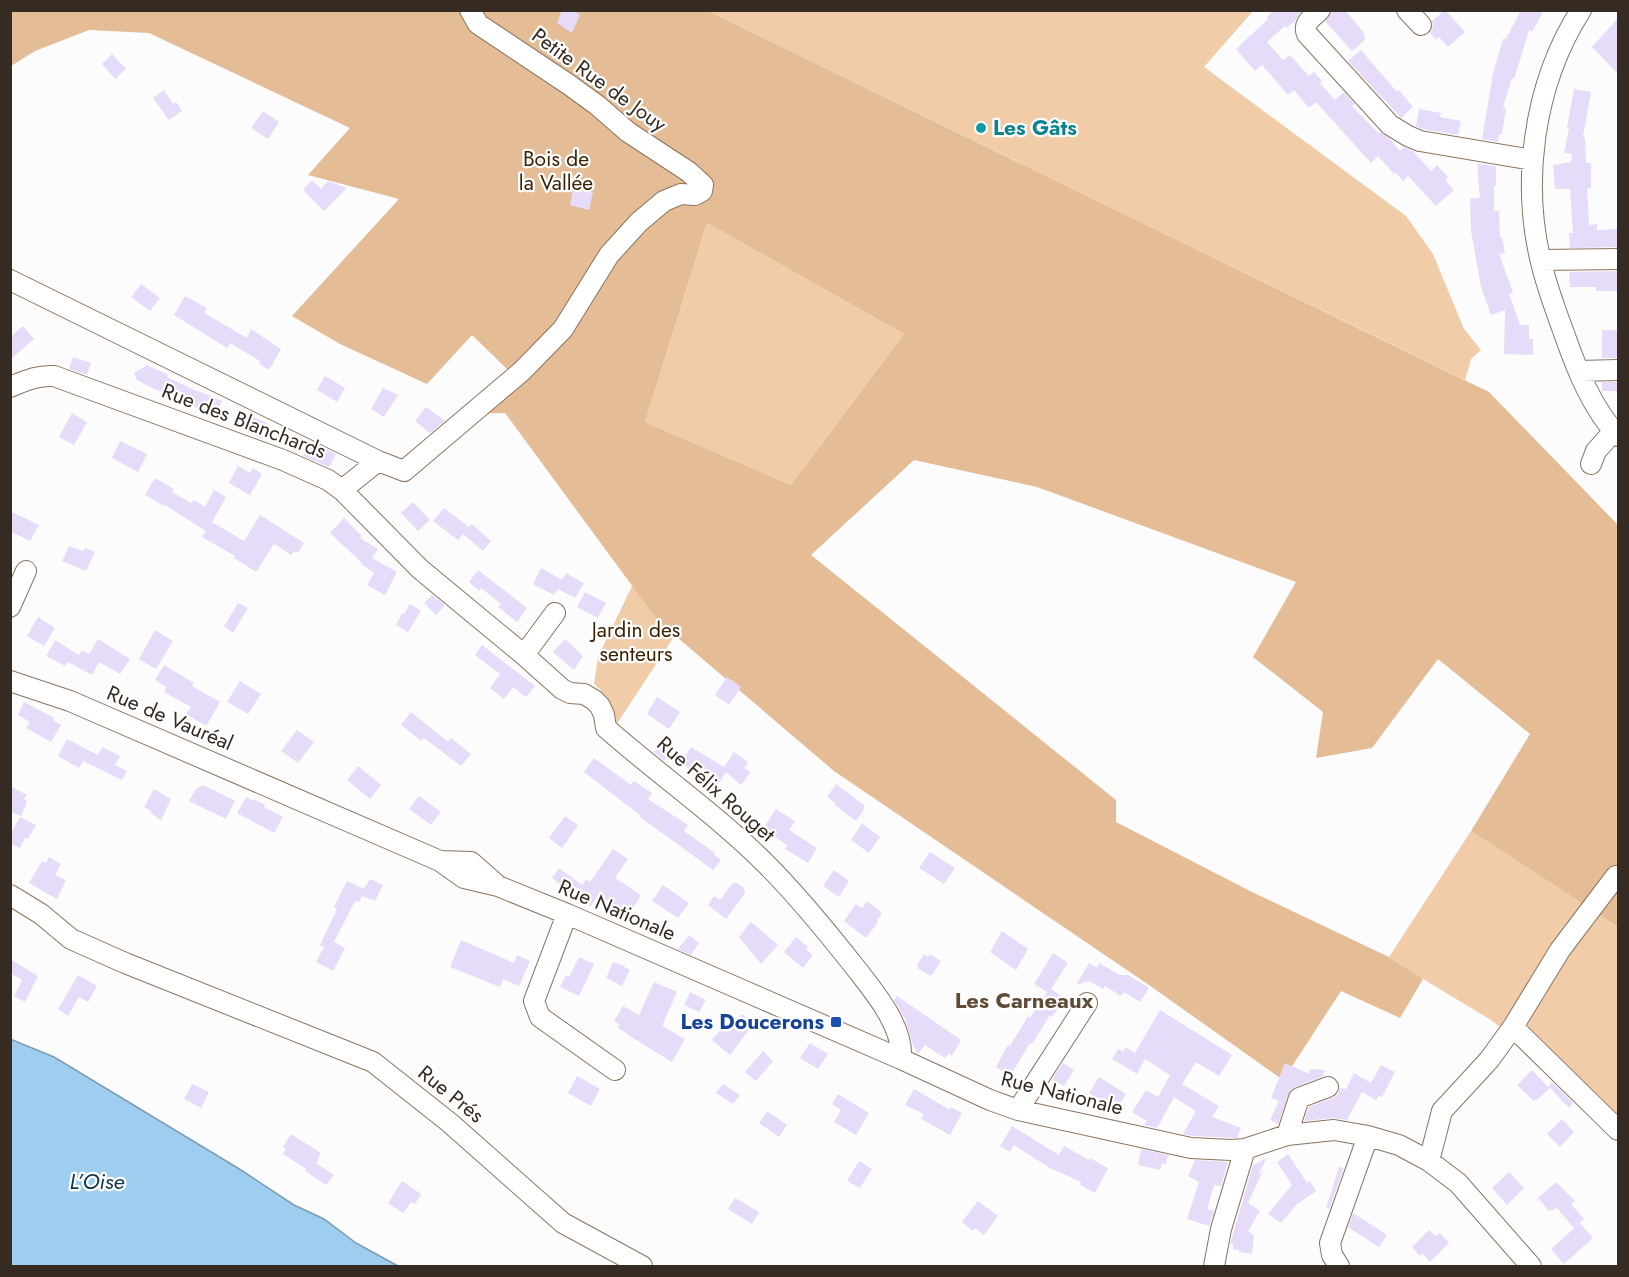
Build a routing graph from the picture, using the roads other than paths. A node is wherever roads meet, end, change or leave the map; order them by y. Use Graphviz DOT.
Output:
graph roads {
  1 [pos="470,10"];
  2 [pos="1320,10"];
  3 [pos="1581,10"];
  4 [pos="1533,160"];
  5 [pos="1618,259"];
  6 [pos="1541,260"];
  7 [pos="10,280"];
  8 [pos="1618,370"];
  9 [pos="1579,371"];
  10 [pos="10,387"];
  11 [pos="1616,433"];
  12 [pos="378,461"];
  13 [pos="1591,464"];
  14 [pos="342,490"];
  15 [pos="26,571"];
  16 [pos="456,600"];
  17 [pos="10,607"];
  18 [pos="555,613"];
  19 [pos="524,655"];
  20 [pos="10,681"];
  21 [pos="309,804"];
  22 [pos="1617,876"];
  23 [pos="10,895"];
  24 [pos="567,914"];
  25 [pos="1087,1003"];
  26 [pos="1513,1027"];
  27 [pos="901,1059"];
  28 [pos="615,1070"];
  29 [pos="1328,1087"];
  30 [pos="1018,1110"];
  31 [pos="1618,1130"];
  32 [pos="1287,1135"];
  33 [pos="1368,1136"];
  34 [pos="1245,1149"];
  35 [pos="1430,1161"];
  36 [pos="642,1266"];
  37 [pos="1214,1266"];
  38 [pos="1339,1266"];
  39 [pos="1531,1266"];
  1 -- 12 [label="street, Petite Rue de Jouy"];
  2 -- 4 [label="street"];
  3 -- 4 [label="street"];
  4 -- 6 [label="street"];
  5 -- 6 [label="street"];
  6 -- 9 [label="street"];
  7 -- 12 [label="street"];
  8 -- 9 [label="street"];
  9 -- 11 [label="street"];
  10 -- 14 [label="street, Rue des Blanchards"];
  11 -- 13 [label="street"];
  12 -- 14 [label="street"];
  14 -- 16 [label="street, Rue des Blanchards"];
  15 -- 17 [label="street"];
  16 -- 19 [label="street, Rue Félix Rouget"];
  18 -- 19 [label="street"];
  19 -- 27 [label="street, Rue Félix Rouget"];
  20 -- 21 [label="street, Rue de Vauréal"];
  21 -- 24 [label="street, Rue Nationale"];
  22 -- 26 [label="street"];
  23 -- 36 [label="street, Rue Prés"];
  24 -- 27 [label="street, Rue Nationale"];
  24 -- 28 [label="street"];
  25 -- 30 [label="street"];
  26 -- 31 [label="street"];
  26 -- 35 [label="street"];
  27 -- 30 [label="street, Rue Nationale"];
  29 -- 32 [label="street"];
  30 -- 34 [label="street, Rue Nationale"];
  32 -- 33 [label="street, Rue Nationale"];
  32 -- 34 [label="street, Rue Nationale"];
  33 -- 35 [label="street, Rue Nationale"];
  33 -- 38 [label="street"];
  34 -- 37 [label="street"];
  35 -- 39 [label="street, Rue Nationale"];
}
